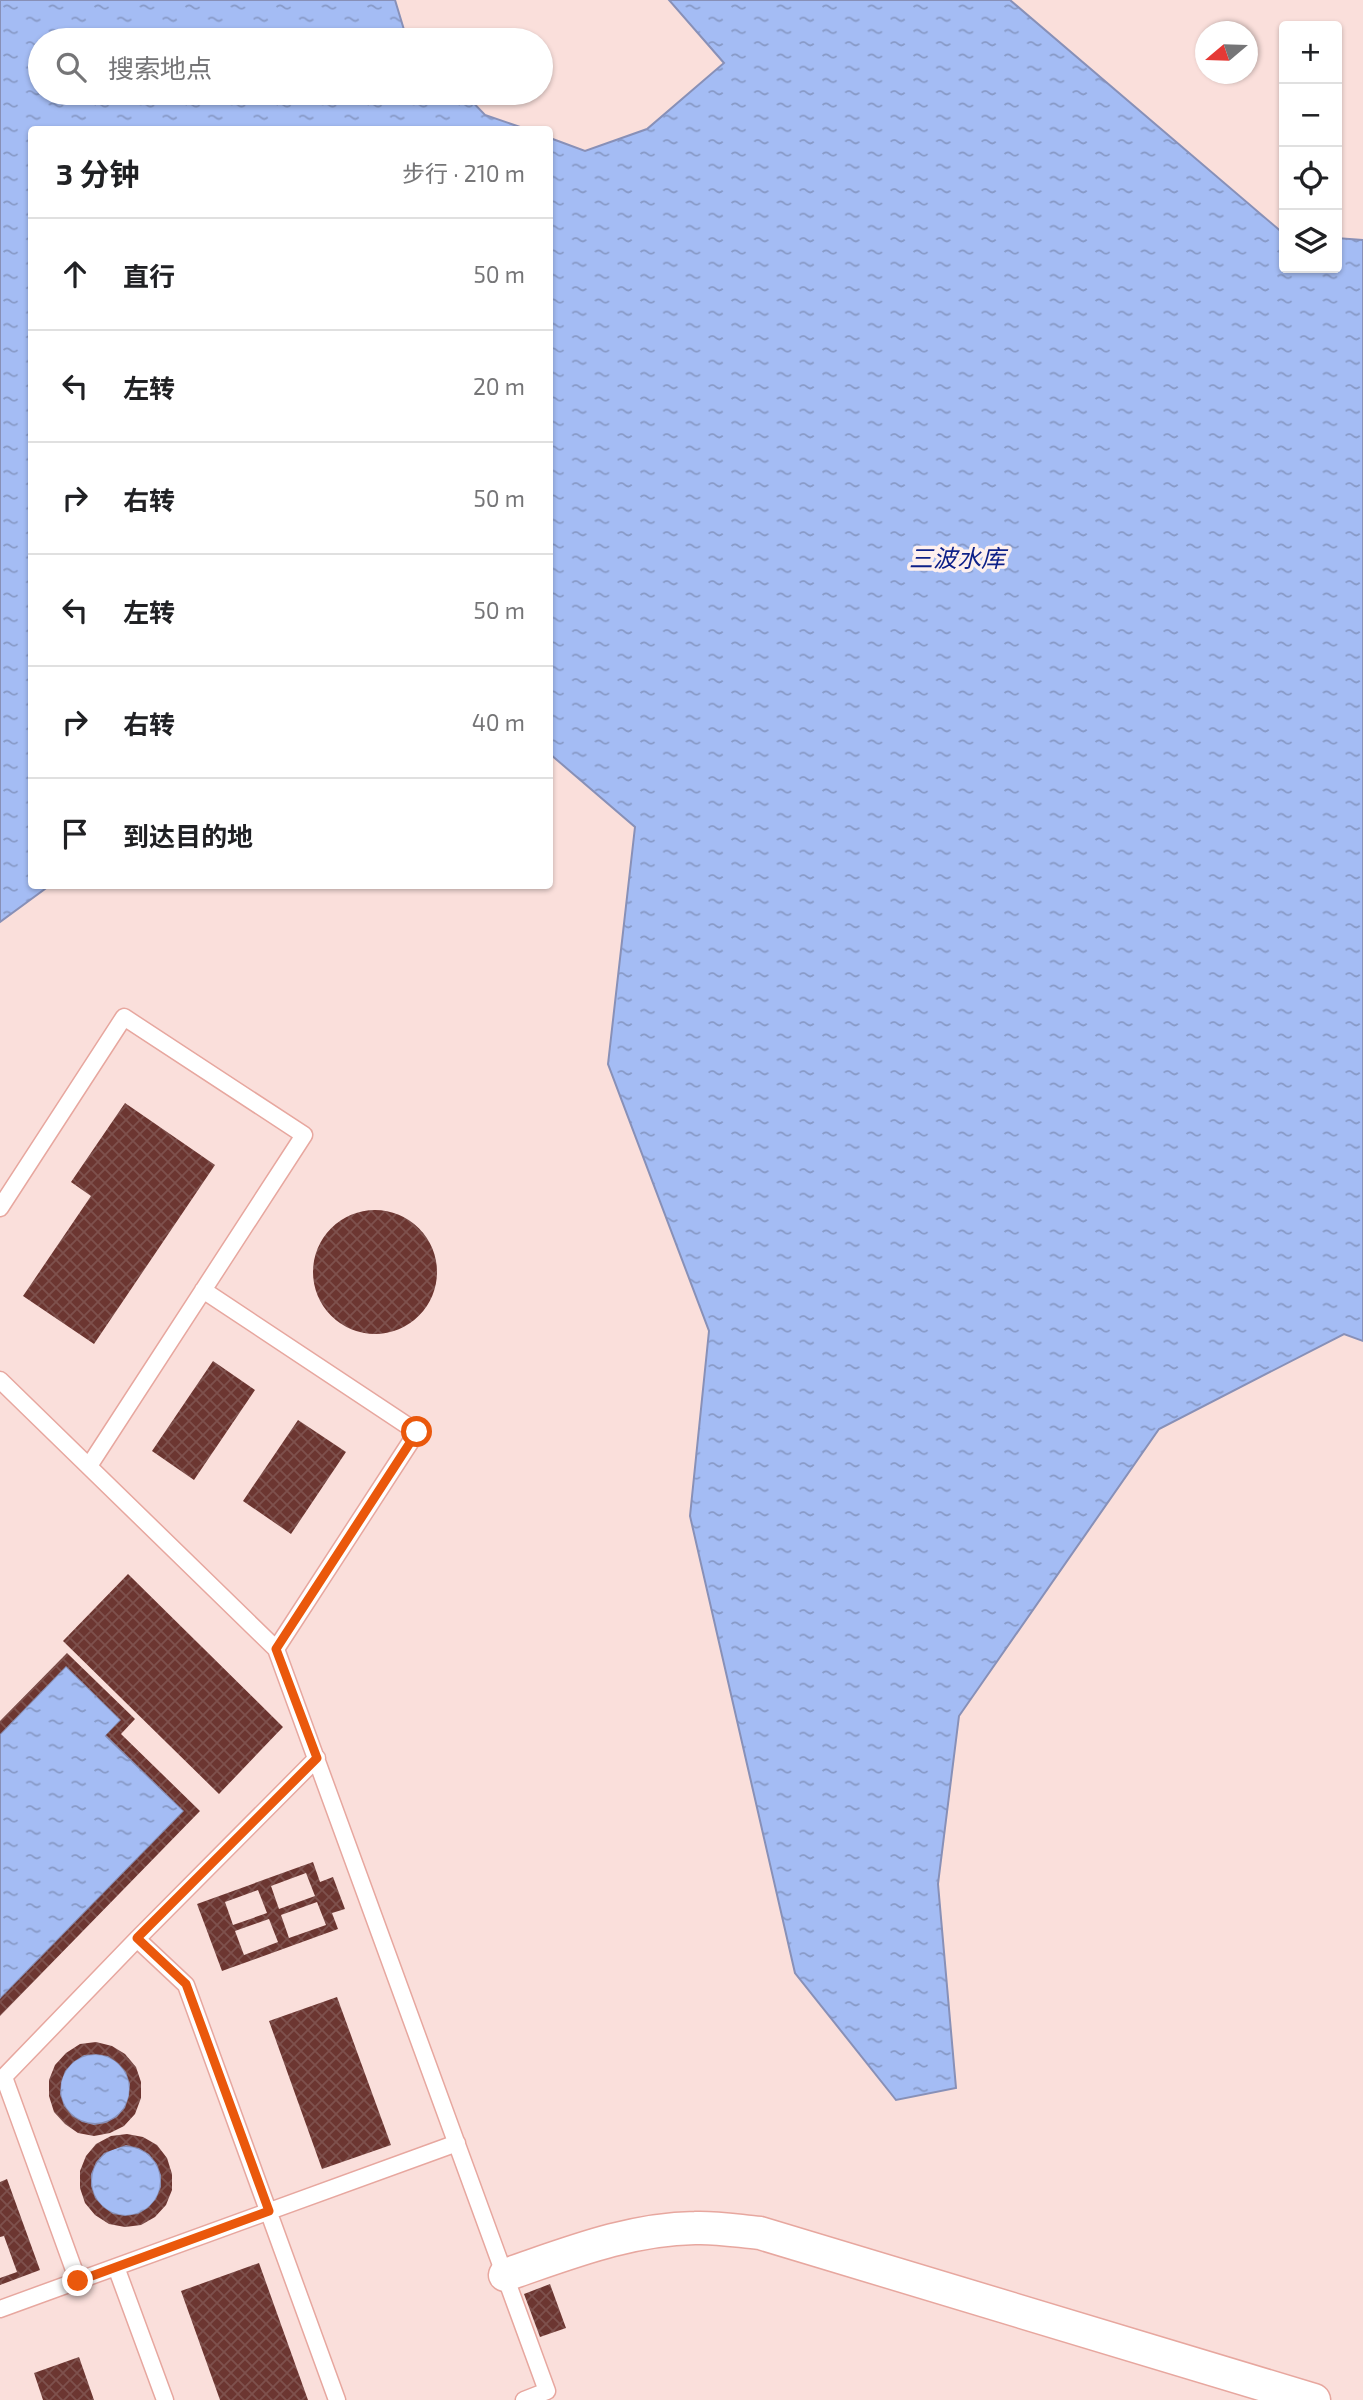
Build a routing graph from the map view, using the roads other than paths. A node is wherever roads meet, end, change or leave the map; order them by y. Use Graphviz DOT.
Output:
graph roads {
  1 [pos="0,1208"];
  2 [pos="203,1290"];
  3 [pos="0,1380"];
  4 [pos="89,1466"];
  5 [pos="276,1649"];
  6 [pos="317,1758"];
  7 [pos="137,1938"];
  8 [pos="2,2079"];
  9 [pos="457,2143"];
  10 [pos="269,2211"];
  11 [pos="116,2267"];
  12 [pos="505,2275"];
  13 [pos="78,2281"];
  14 [pos="0,2309"];
  15 [pos="165,2400"];
  16 [pos="337,2400"];
  17 [pos="524,2400"];
  18 [pos="1314,2400"];
  1 -- 2 [label="lane"];
  2 -- 4 [label="lane"];
  2 -- 5 [label="lane"];
  3 -- 4 [label="lane"];
  4 -- 5 [label="lane"];
  5 -- 6 [label="lane"];
  6 -- 7 [label="lane"];
  6 -- 9 [label="lane"];
  7 -- 8 [label="lane"];
  7 -- 10 [label="lane"];
  8 -- 13 [label="lane"];
  9 -- 10 [label="lane"];
  9 -- 12 [label="lane"];
  10 -- 11 [label="lane"];
  10 -- 16 [label="lane"];
  11 -- 13 [label="lane"];
  11 -- 15 [label="lane"];
  12 -- 17 [label="lane"];
  12 -- 18 [label="street"];
  13 -- 14 [label="lane"];
}
